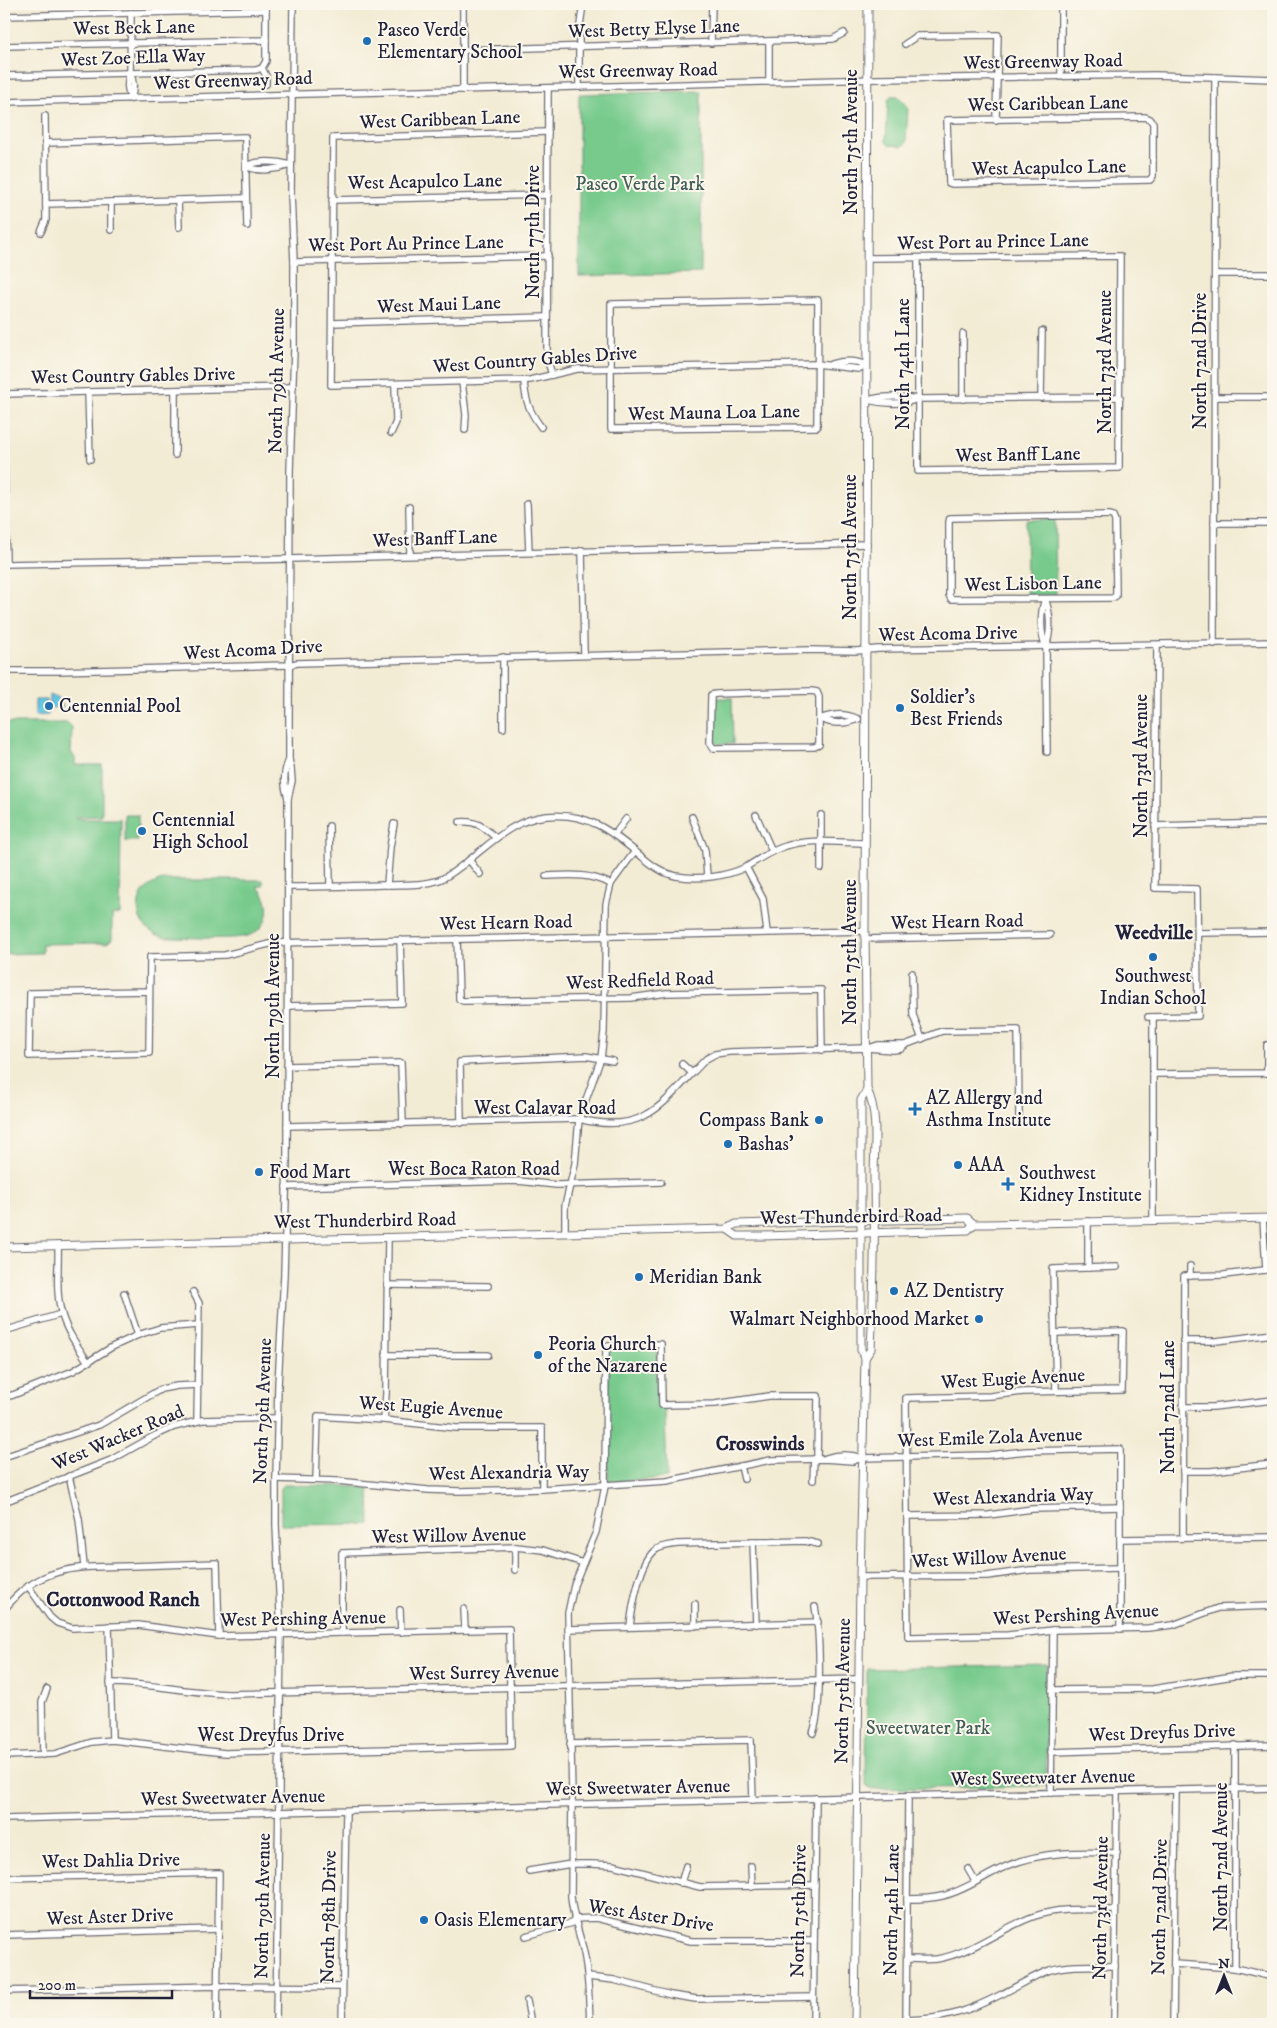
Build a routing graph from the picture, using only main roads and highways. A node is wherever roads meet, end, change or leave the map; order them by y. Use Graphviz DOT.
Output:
graph roads {
  1 [pos="868,4"];
  2 [pos="867,1090"];
  3 [pos="1269,1218"];
  4 [pos="874,1219"];
  5 [pos="862,1220"];
  6 [pos="974,1224"];
  7 [pos="727,1229"];
  8 [pos="875,1232"];
  9 [pos="862,1233"];
  10 [pos="4,1246"];
  11 [pos="865,1358"];
  12 [pos="855,2024"];
  1 -- 2 [label="main road, North 75th Avenue"];
  2 -- 4 [label="main road, North 75th Avenue"];
  2 -- 5 [label="main road, North 75th Avenue"];
  3 -- 6 [label="main road, West Thunderbird Road"];
  4 -- 5 [label="main road, West Thunderbird Road"];
  4 -- 6 [label="main road, West Thunderbird Road"];
  4 -- 8 [label="main road, North 75th Avenue"];
  5 -- 7 [label="main road, West Thunderbird Road"];
  5 -- 9 [label="main road, North 75th Avenue"];
  6 -- 8 [label="main road, West Thunderbird Road"];
  7 -- 9 [label="main road, West Thunderbird Road"];
  7 -- 10 [label="main road, West Thunderbird Road"];
  8 -- 9 [label="main road, West Thunderbird Road"];
  8 -- 11 [label="main road, North 75th Avenue"];
  9 -- 11 [label="main road, North 75th Avenue"];
  11 -- 12 [label="main road, North 75th Avenue"];
}
